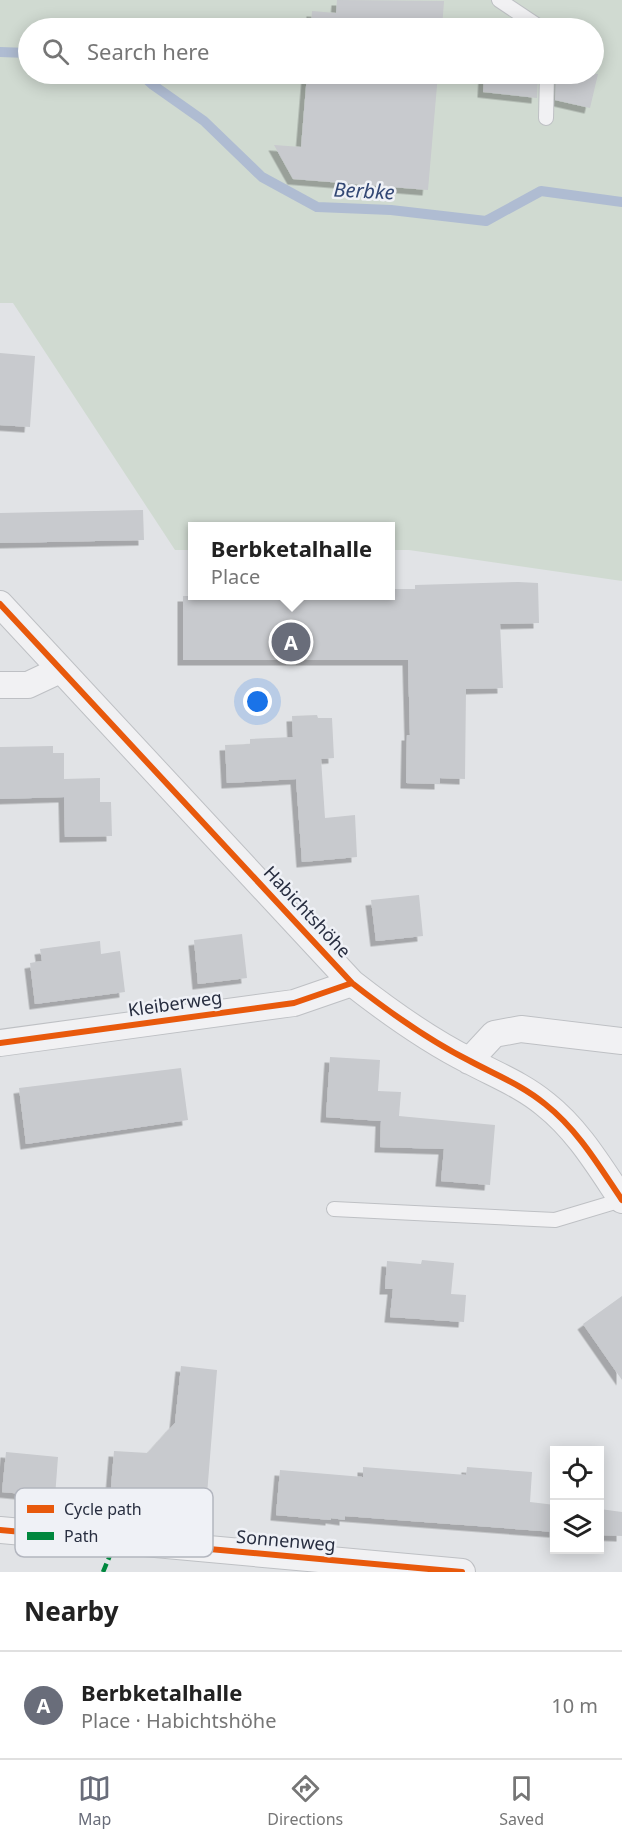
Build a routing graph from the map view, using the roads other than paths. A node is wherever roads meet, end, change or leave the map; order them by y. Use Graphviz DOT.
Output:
graph roads {
  1 [pos="500,0"];
  2 [pos="526,18"];
  3 [pos="547,84"];
  4 [pos="546,118"];
  5 [pos="0,604"];
  6 [pos="60,670"];
  7 [pos="0,685"];
  8 [pos="352,983"];
  9 [pos="622,1041"];
  10 [pos="0,1043"];
  11 [pos="469,1061"];
  12 [pos="622,1200"];
  13 [pos="334,1209"];
  14 [pos="0,1530"];
  15 [pos="15,1531"];
  16 [pos="213,1549"];
  17 [pos="462,1572"];
  1 -- 2 [label="lane"];
  3 -- 4 [label="lane"];
  5 -- 6 [label="street, Habichtshöhe"];
  6 -- 7 [label="street"];
  6 -- 8 [label="street, Habichtshöhe"];
  8 -- 10 [label="street, Kleiberweg"];
  8 -- 11 [label="street, Habichtshöhe"];
  9 -- 11 [label="street"];
  11 -- 12 [label="street, Habichtshöhe"];
  12 -- 13 [label="lane, Habichtshöhe"];
  14 -- 15 [label="street, Sonnenweg"];
  16 -- 17 [label="street, Sonnenweg"];
}
